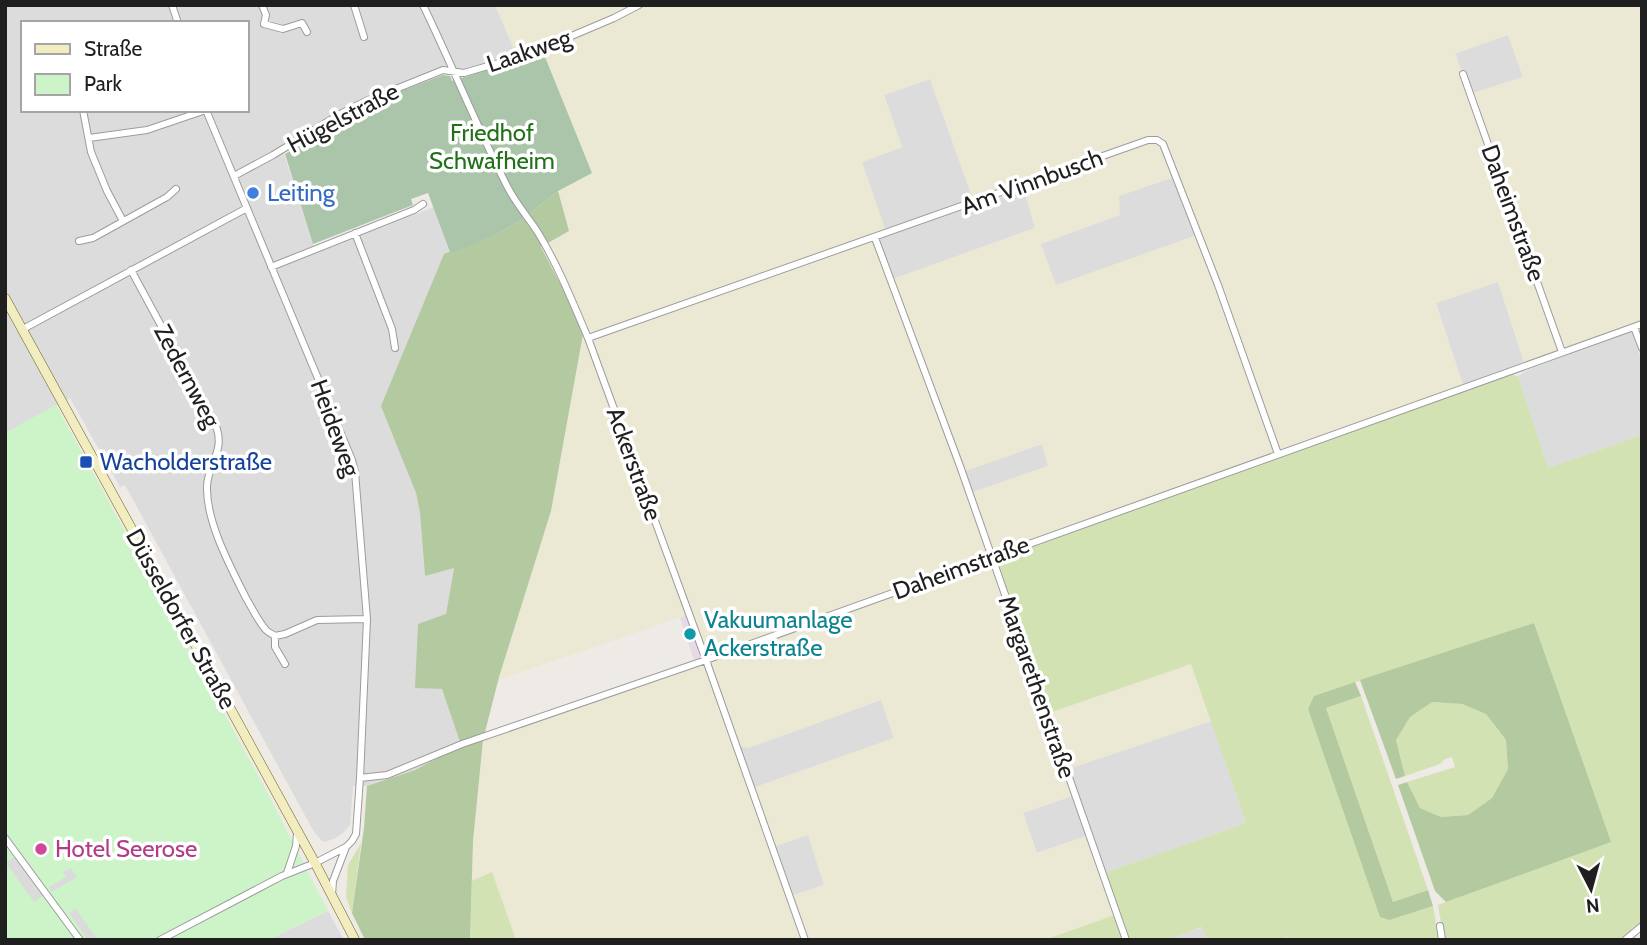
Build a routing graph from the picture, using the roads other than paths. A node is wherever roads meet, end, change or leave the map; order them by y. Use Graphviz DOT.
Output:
graph roads {
  1 [pos="262,5"];
  2 [pos="354,5"];
  3 [pos="423,5"];
  4 [pos="639,5"];
  5 [pos="307,32"];
  6 [pos="364,37"];
  7 [pos="455,72"];
  8 [pos="1463,74"];
  9 [pos="83,112"];
  10 [pos="200,112"];
  11 [pos="207,112"];
  12 [pos="89,138"];
  13 [pos="233,176"];
  14 [pos="176,189"];
  15 [pos="423,204"];
  16 [pos="247,208"];
  17 [pos="123,221"];
  18 [pos="355,233"];
  19 [pos="875,238"];
  20 [pos="79,241"];
  21 [pos="271,267"];
  22 [pos="131,270"];
  23 [pos="5,298"];
  24 [pos="1638,326"];
  25 [pos="23,329"];
  26 [pos="587,338"];
  27 [pos="395,348"];
  28 [pos="1642,348"];
  29 [pos="1562,352"];
  30 [pos="1278,454"];
  31 [pos="991,557"];
  32 [pos="367,619"];
  33 [pos="275,636"];
  34 [pos="706,660"];
  35 [pos="285,664"];
  36 [pos="360,778"];
  37 [pos="297,831"];
  38 [pos="5,838"];
  39 [pos="346,847"];
  40 [pos="315,863"];
  41 [pos="287,874"];
  42 [pos="332,897"];
  43 [pos="1440,926"];
  44 [pos="1642,926"];
  45 [pos="80,940"];
  46 [pos="160,940"];
  47 [pos="355,940"];
  48 [pos="804,940"];
  49 [pos="1126,940"];
  50 [pos="1442,940"];
  51 [pos="1625,940"];
  1 -- 5 [label="street"];
  2 -- 6 [label="street"];
  3 -- 7 [label="street, Ackerstraße"];
  4 -- 7 [label="street, Laakweg"];
  7 -- 13 [label="street, Hügelstraße"];
  7 -- 26 [label="street, Ackerstraße"];
  8 -- 29 [label="street, Daheimstraße"];
  9 -- 12 [label="street"];
  10 -- 12 [label="street"];
  11 -- 13 [label="street, Heideweg"];
  12 -- 17 [label="street"];
  13 -- 16 [label="street, Heideweg"];
  14 -- 17 [label="street"];
  15 -- 18 [label="street"];
  16 -- 21 [label="street, Heideweg"];
  16 -- 22 [label="street"];
  17 -- 20 [label="street"];
  18 -- 21 [label="street"];
  18 -- 27 [label="street"];
  19 -- 26 [label="street, Am Vinnbusch"];
  19 -- 30 [label="street, Am Vinnbusch"];
  19 -- 31 [label="street, Margarethenstraße"];
  21 -- 32 [label="street, Heideweg"];
  22 -- 25 [label="street"];
  22 -- 33 [label="street, Zedernweg"];
  23 -- 25 [label="main road, Düsseldorfer Straße"];
  24 -- 28 [label="street"];
  24 -- 29 [label="street, Daheimstraße"];
  25 -- 37 [label="main road, Düsseldorfer Straße"];
  26 -- 34 [label="street, Ackerstraße"];
  29 -- 30 [label="street, Daheimstraße"];
  30 -- 31 [label="street, Daheimstraße"];
  31 -- 34 [label="street, Daheimstraße"];
  31 -- 49 [label="street, Margarethenstraße"];
  32 -- 33 [label="street"];
  32 -- 36 [label="street, Heideweg"];
  33 -- 35 [label="street, Zedernweg"];
  34 -- 36 [label="street, Daheimstraße"];
  34 -- 48 [label="street, Ackerstraße"];
  36 -- 39 [label="street, Heideweg"];
  37 -- 40 [label="main road, Düsseldorfer Straße"];
  37 -- 41 [label="street"];
  38 -- 45 [label="street"];
  39 -- 40 [label="street"];
  39 -- 42 [label="street, Heideweg"];
  40 -- 41 [label="street"];
  40 -- 42 [label="main road, Düsseldorfer Straße"];
  41 -- 46 [label="street"];
  42 -- 47 [label="main road, Düsseldorfer Straße"];
  43 -- 50 [label="street"];
  44 -- 51 [label="street"];
}
